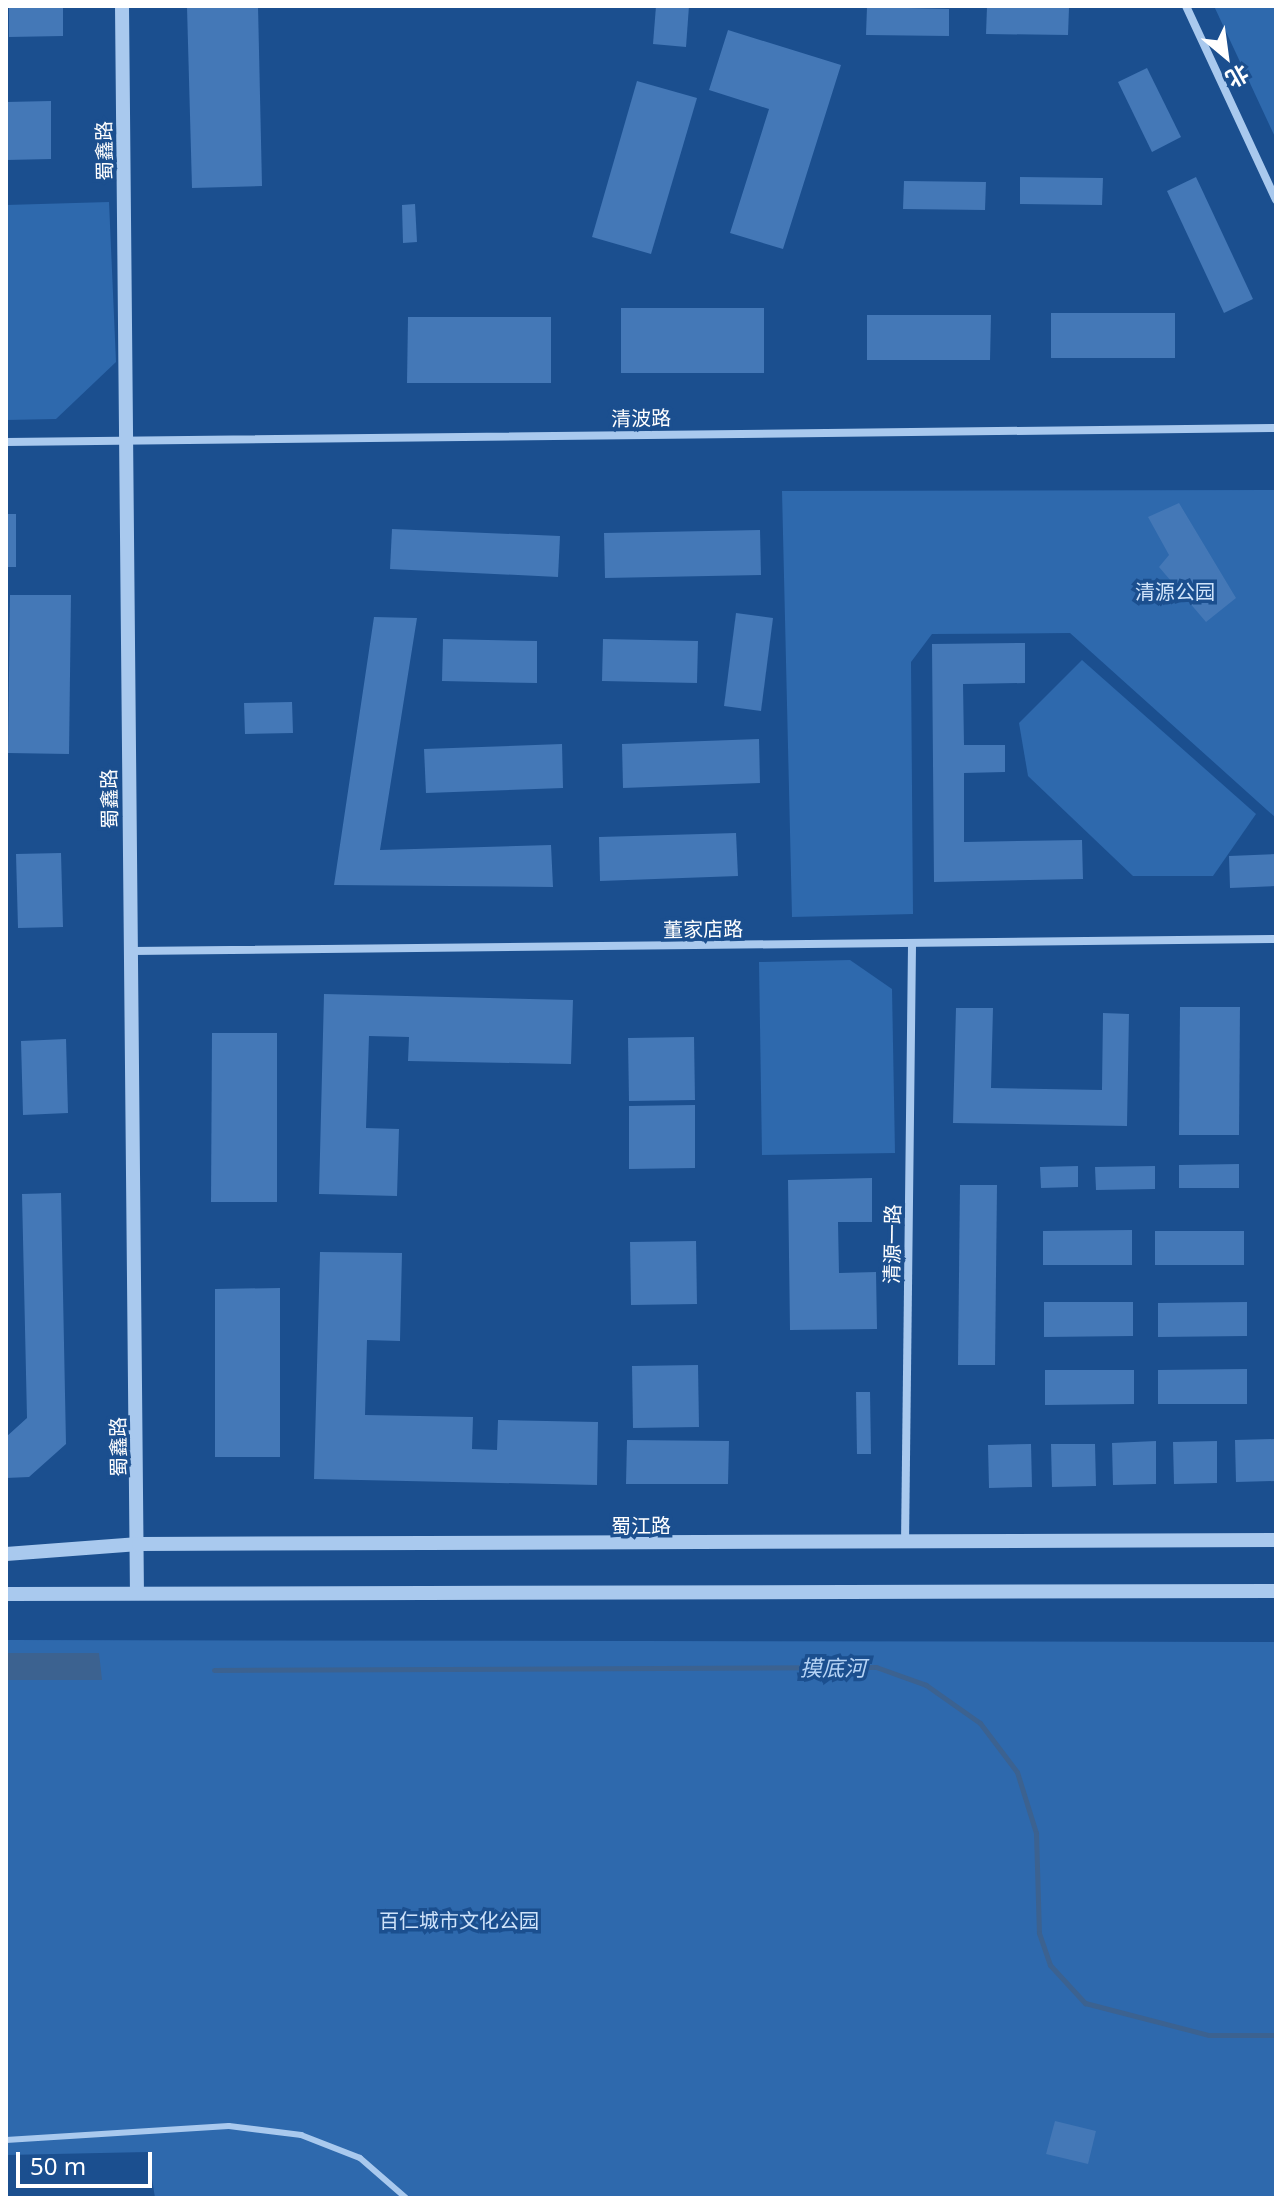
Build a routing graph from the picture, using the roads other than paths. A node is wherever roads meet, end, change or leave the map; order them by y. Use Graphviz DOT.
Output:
graph roads {
  1 [pos="122,6"];
  2 [pos="1186,6"];
  3 [pos="1276,200"];
  4 [pos="1276,428"];
  5 [pos="126,439"];
  6 [pos="6,442"];
  7 [pos="1276,939"];
  8 [pos="912,943"];
  9 [pos="131,951"];
  10 [pos="1276,1540"];
  11 [pos="139,1544"];
  12 [pos="905,1545"];
  13 [pos="6,1554"];
  14 [pos="1276,1591"];
  15 [pos="137,1592"];
  16 [pos="6,1594"];
  17 [pos="6,2140"];
  18 [pos="406,2198"];
  1 -- 5 [label="street, 蜀鑫路"];
  2 -- 3 [label="street"];
  4 -- 5 [label="street, 清波路"];
  5 -- 6 [label="street, 清波路"];
  5 -- 9 [label="street, 蜀鑫路"];
  7 -- 8 [label="street, 董家店路"];
  8 -- 9 [label="street, 董家店路"];
  8 -- 12 [label="street, 清源一路"];
  9 -- 11 [label="street, 蜀鑫路"];
  10 -- 12 [label="street, 蜀江路"];
  11 -- 12 [label="street, 蜀江路"];
  11 -- 13 [label="street, 蜀江路"];
  11 -- 15 [label="street, 蜀鑫路"];
  14 -- 15 [label="street"];
  15 -- 16 [label="street"];
  17 -- 18 [label="lane"];
}
